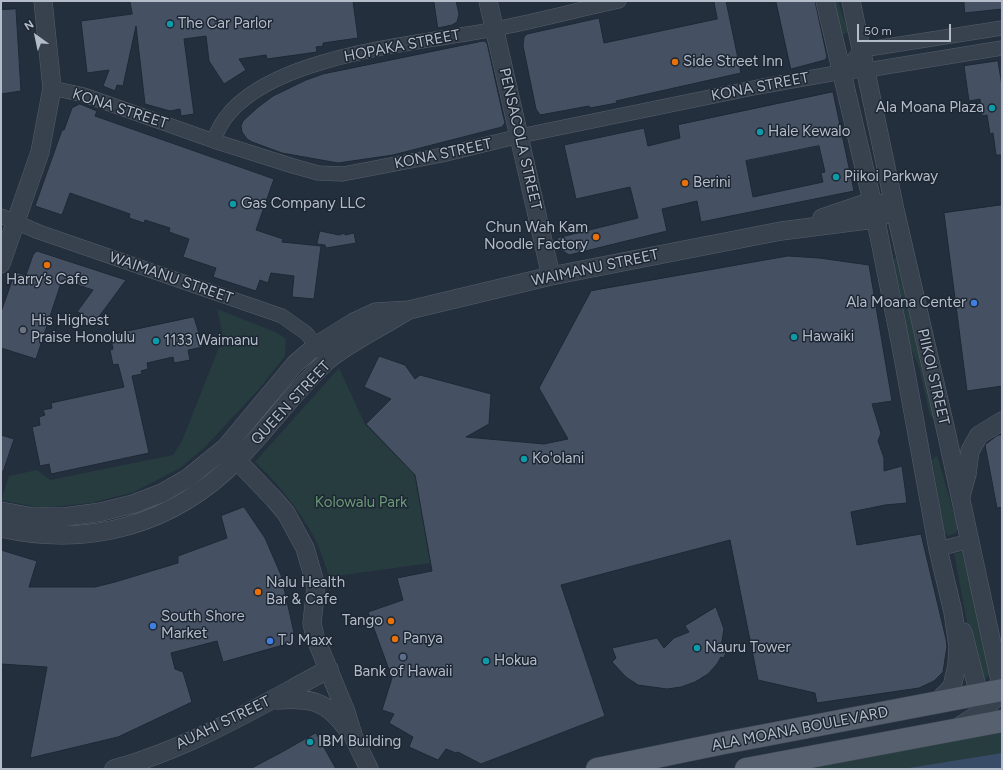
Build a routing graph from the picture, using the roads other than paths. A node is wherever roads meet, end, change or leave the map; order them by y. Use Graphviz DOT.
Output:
graph roads {
  1 [pos="43,1"];
  2 [pos="488,1"];
  3 [pos="619,1"];
  4 [pos="825,1"];
  5 [pos="852,1"];
  6 [pos="1002,28"];
  7 [pos="495,29"];
  8 [pos="1002,48"];
  9 [pos="862,50"];
  10 [pos="867,70"];
  11 [pos="842,72"];
  12 [pos="52,88"];
  13 [pos="520,136"];
  14 [pos="214,141"];
  15 [pos="872,201"];
  16 [pos="894,210"];
  17 [pos="875,219"];
  18 [pos="9,220"];
  19 [pos="781,231"];
  20 [pos="1,264"];
  21 [pos="551,276"];
  22 [pos="409,310"];
  23 [pos="317,345"];
  24 [pos="329,360"];
  25 [pos="1002,421"];
  26 [pos="231,454"];
  27 [pos="960,499"];
  28 [pos="1,511"];
  29 [pos="1,528"];
  30 [pos="970,541"];
  31 [pos="938,548"];
  32 [pos="953,612"];
  33 [pos="329,669"];
  34 [pos="270,701"];
  35 [pos="996,701"];
  36 [pos="936,704"];
  37 [pos="354,738"];
  38 [pos="114,769"];
  39 [pos="368,769"];
  40 [pos="597,769"];
  41 [pos="746,769"];
  1 -- 12 [label="street"];
  2 -- 7 [label="street, PENSACOLA STREET"];
  3 -- 7 [label="street, HOPAKA STREET"];
  4 -- 11 [label="street, PIIKOI STREET"];
  5 -- 9 [label="street, PIIKOI STREET"];
  6 -- 9 [label="street"];
  7 -- 13 [label="street, PENSACOLA STREET"];
  7 -- 14 [label="street, HOPAKA STREET"];
  8 -- 10 [label="street, KONA STREET"];
  9 -- 10 [label="street, PIIKOI STREET"];
  9 -- 11 [label="street"];
  10 -- 11 [label="street, KONA STREET"];
  10 -- 16 [label="street, PIIKOI STREET"];
  11 -- 13 [label="street, KONA STREET"];
  11 -- 15 [label="street, PIIKOI STREET"];
  12 -- 14 [label="street, KONA STREET"];
  12 -- 18 [label="street"];
  13 -- 14 [label="street, KONA STREET"];
  13 -- 21 [label="street, PENSACOLA STREET"];
  15 -- 16 [label="street"];
  15 -- 17 [label="street, PIIKOI STREET"];
  15 -- 19 [label="street, WAIMANU STREET"];
  16 -- 17 [label="street, WAIMANU STREET"];
  16 -- 27 [label="street, PIIKOI STREET"];
  17 -- 19 [label="street, WAIMANU STREET"];
  17 -- 31 [label="street, PIIKOI STREET"];
  18 -- 20 [label="street"];
  18 -- 23 [label="street, WAIMANU STREET"];
  19 -- 21 [label="street, WAIMANU STREET"];
  21 -- 22 [label="street, WAIMANU STREET"];
  22 -- 23 [label="street, QUEEN STREET"];
  22 -- 24 [label="street, QUEEN STREET"];
  23 -- 24 [label="street, WAIMANU STREET"];
  23 -- 26 [label="street, QUEEN STREET"];
  24 -- 26 [label="street, QUEEN STREET"];
  25 -- 27 [label="street"];
  26 -- 28 [label="street, QUEEN STREET"];
  26 -- 29 [label="street, QUEEN STREET"];
  26 -- 33 [label="street"];
  27 -- 30 [label="street, PIIKOI STREET"];
  30 -- 31 [label="street"];
  30 -- 35 [label="street, PIIKOI STREET"];
  31 -- 32 [label="street, PIIKOI STREET"];
  32 -- 35 [label="street, PIIKOI STREET"];
  32 -- 36 [label="street, PIIKOI STREET"];
  33 -- 34 [label="street, AUAHI STREET"];
  33 -- 37 [label="street"];
  34 -- 37 [label="street"];
  34 -- 38 [label="street, AUAHI STREET"];
  35 -- 36 [label="main road, ALA MOANA BOULEVARD"];
  35 -- 41 [label="main road, ALA MOANA BOULEVARD"];
  36 -- 40 [label="main road, ALA MOANA BOULEVARD"];
  37 -- 39 [label="street"];
}
